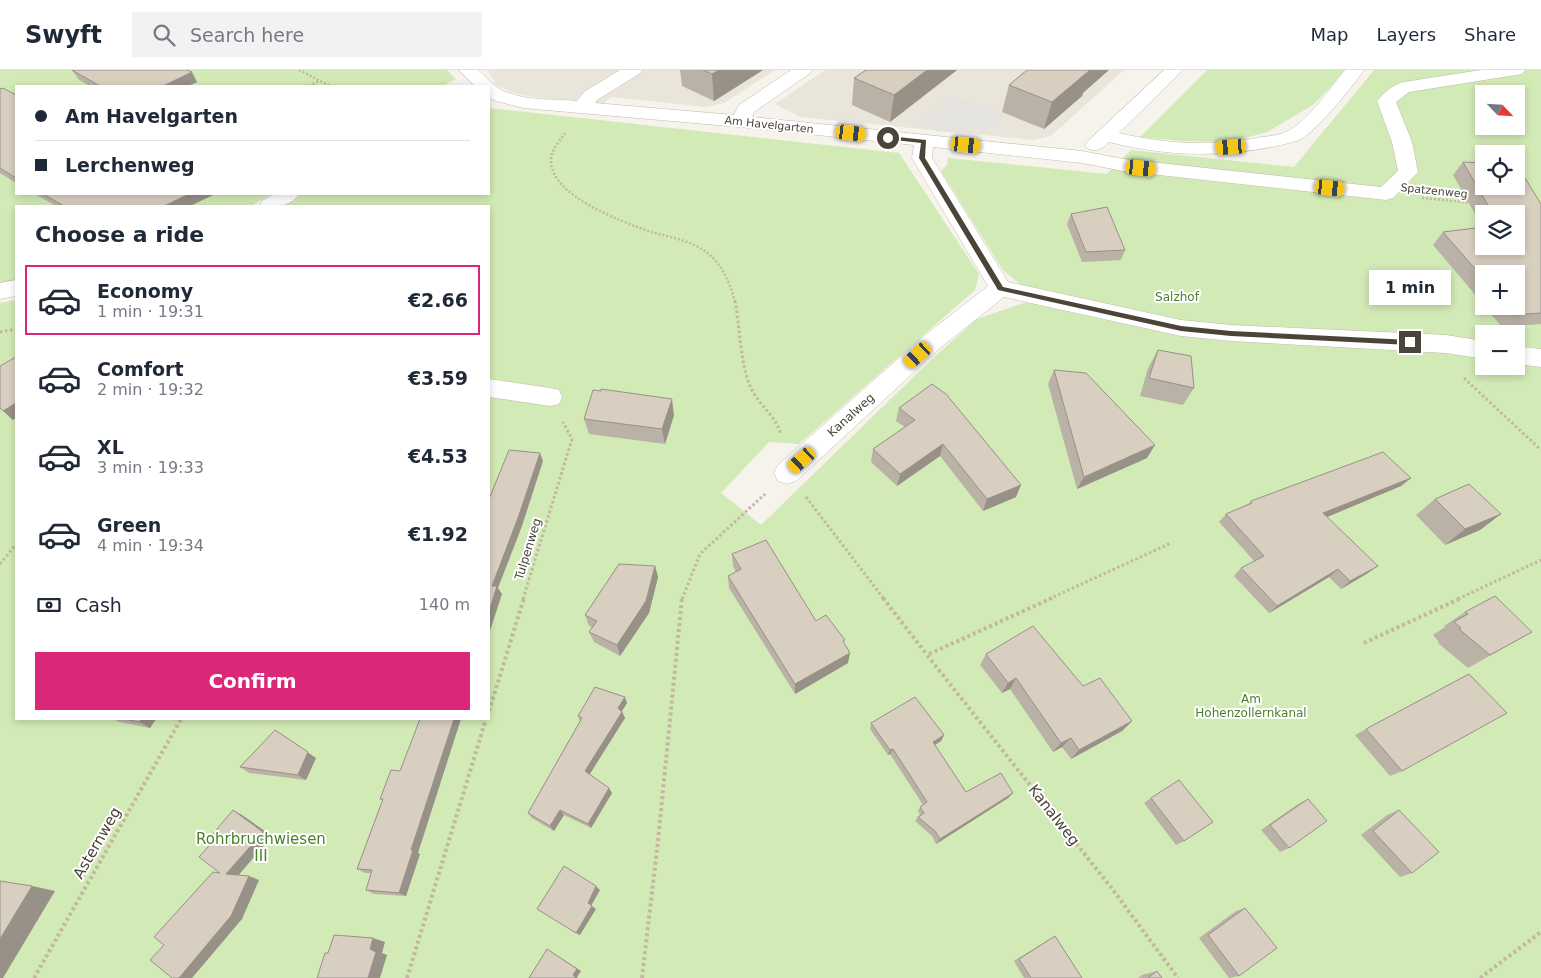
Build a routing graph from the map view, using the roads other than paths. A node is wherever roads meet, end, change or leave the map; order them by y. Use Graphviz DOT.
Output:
graph roads {
  1 [pos="468,70"];
  2 [pos="633,70"];
  3 [pos="803,70"];
  4 [pos="1174,70"];
  5 [pos="1355,70"];
  6 [pos="1516,70"];
  7 [pos="484,85"];
  8 [pos="490,90"];
  9 [pos="583,107"];
  10 [pos="740,121"];
  11 [pos="1105,135"];
  12 [pos="924,142"];
  13 [pos="1082,157"];
  14 [pos="287,195"];
  15 [pos="271,205"];
  16 [pos="15,288"];
  17 [pos="1000,288"];
  18 [pos="0,291"];
  19 [pos="1475,349"];
  20 [pos="1525,356"];
  21 [pos="1541,358"];
  22 [pos="490,388"];
  23 [pos="550,397"];
  24 [pos="788,473"];
  1 -- 7 [label="street"];
  2 -- 9 [label="street"];
  3 -- 10 [label="street"];
  4 -- 11 [label="street"];
  5 -- 11 [label="street"];
  6 -- 13 [label="street, Am Havelgarten"];
  8 -- 9 [label="street, Am Havelgarten"];
  9 -- 10 [label="street, Am Havelgarten"];
  10 -- 12 [label="street, Am Havelgarten"];
  11 -- 13 [label="street"];
  12 -- 13 [label="street, Am Havelgarten"];
  12 -- 17 [label="street"];
  14 -- 15 [label="street"];
  16 -- 18 [label="street"];
  17 -- 19 [label="street"];
  17 -- 24 [label="street, Kanalweg"];
  20 -- 21 [label="street"];
  22 -- 23 [label="street"];
}
